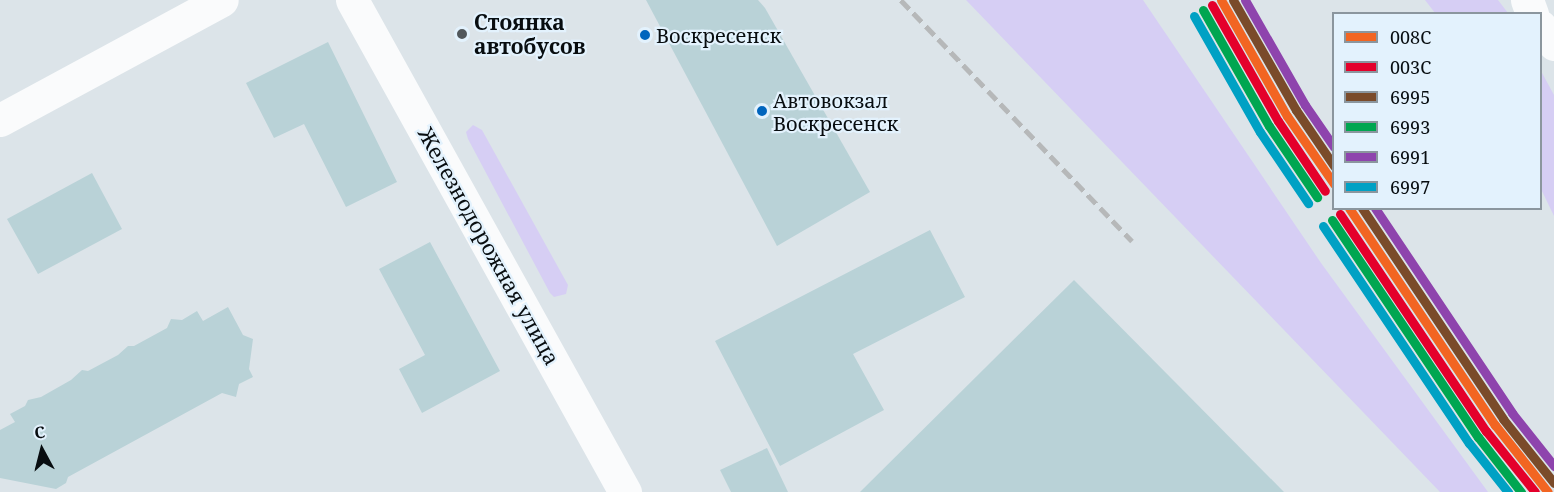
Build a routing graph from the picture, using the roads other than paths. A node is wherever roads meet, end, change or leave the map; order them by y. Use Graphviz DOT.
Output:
graph roads {
  1 [pos="222,0"];
  2 [pos="352,0"];
  3 [pos="1542,29"];
  4 [pos="1554,44"];
  5 [pos="0,120"];
  6 [pos="625,492"];
  1 -- 5 [label="street"];
  2 -- 6 [label="street, Железнодорожная улица"];
  3 -- 4 [label="street"];
}
